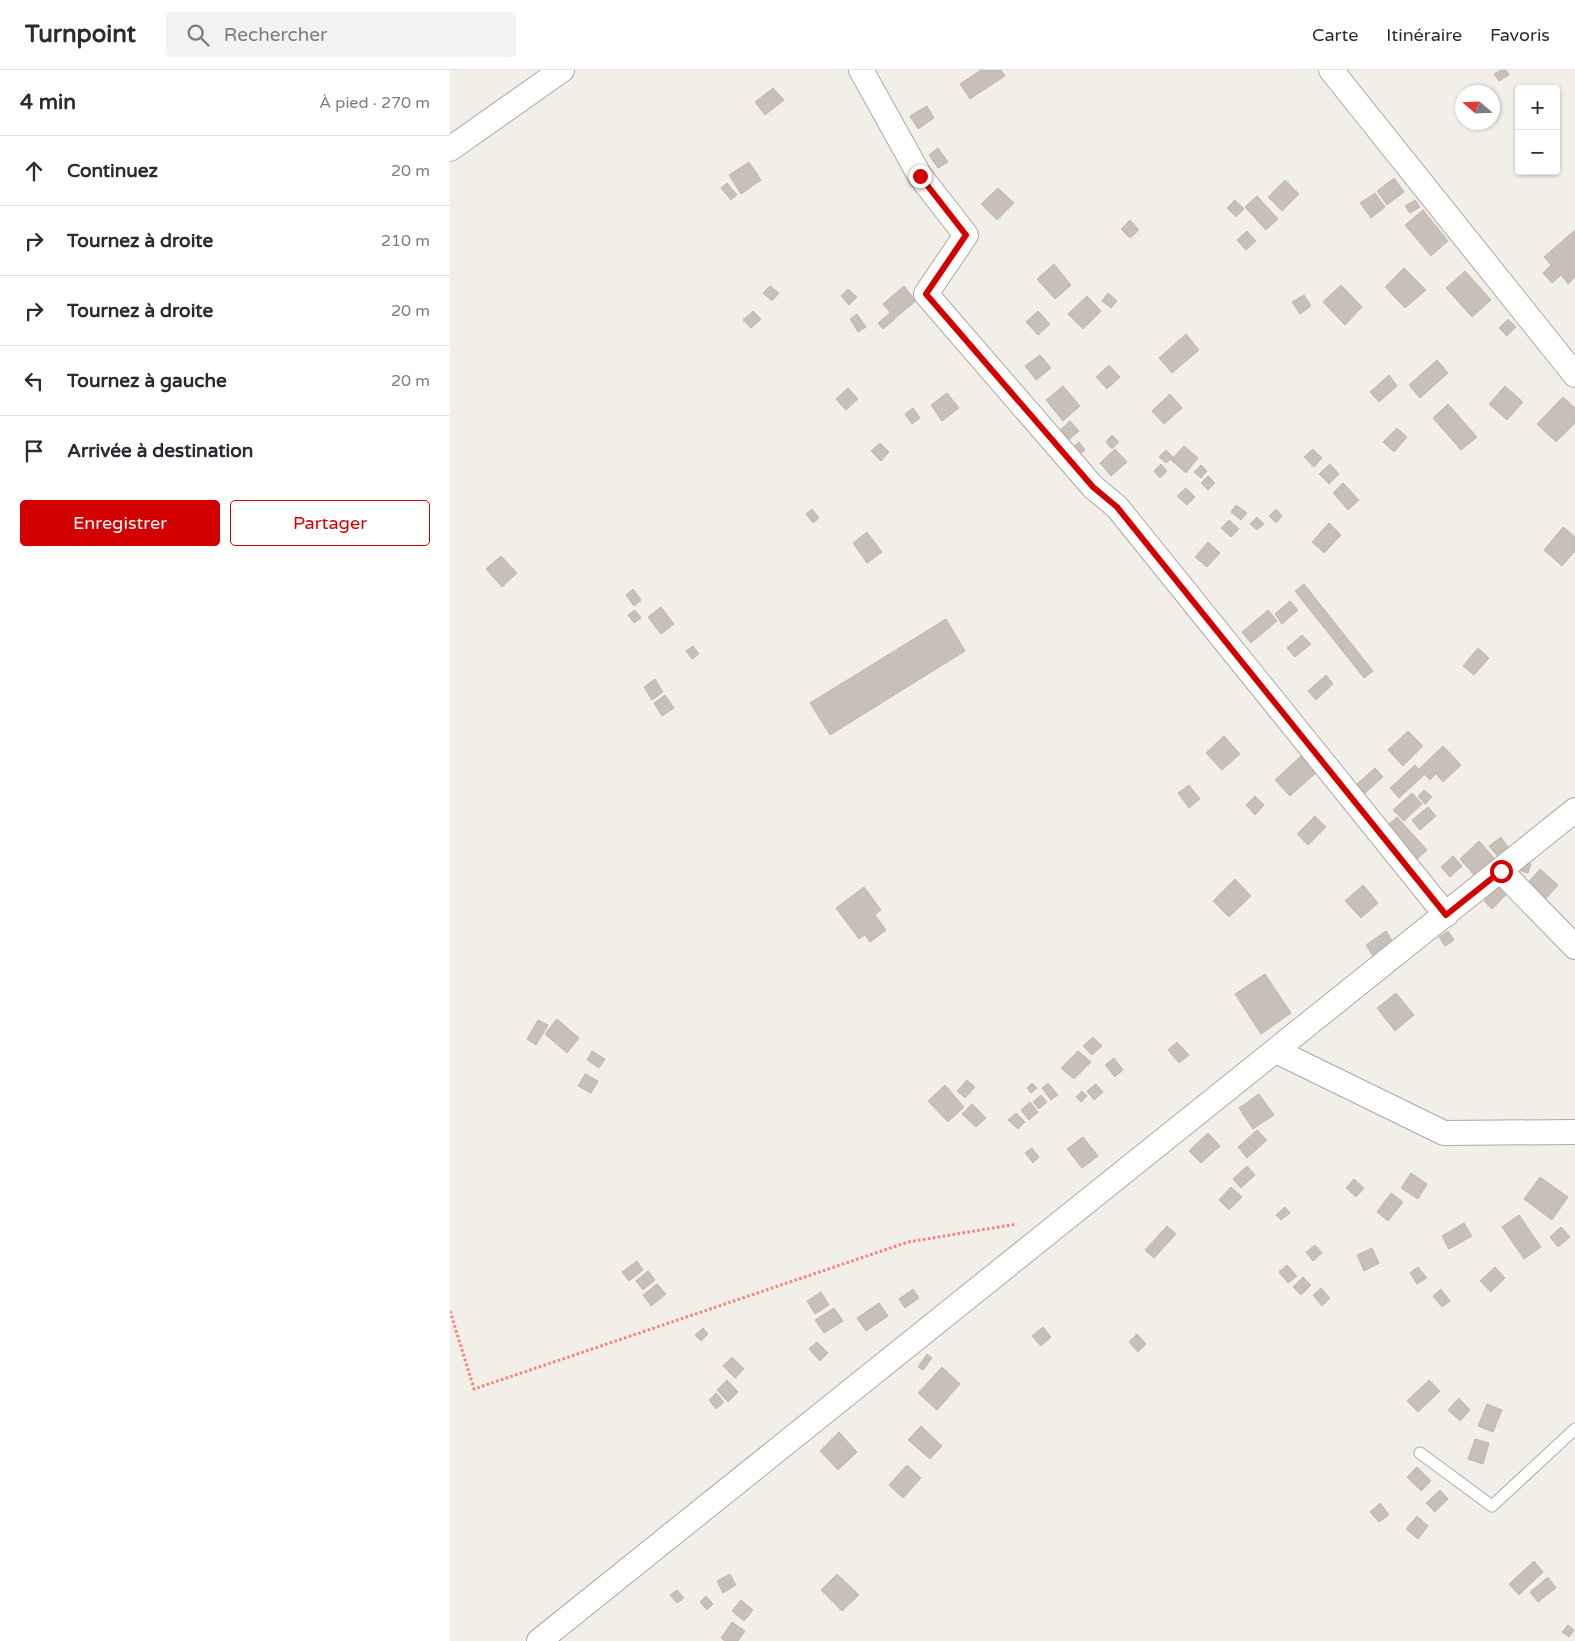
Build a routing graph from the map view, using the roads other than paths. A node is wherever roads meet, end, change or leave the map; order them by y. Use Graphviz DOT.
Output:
graph roads {
  1 [pos="562,70"];
  2 [pos="861,70"];
  3 [pos="1331,70"];
  4 [pos="450,149"];
  5 [pos="1575,375"];
  6 [pos="1575,810"];
  7 [pos="1501,871"];
  8 [pos="1446,915"];
  9 [pos="1575,947"];
  10 [pos="1276,1051"];
  11 [pos="1575,1132"];
  12 [pos="1575,1429"];
  13 [pos="1420,1453"];
  14 [pos="539,1641"];
  1 -- 4 [label="street"];
  2 -- 8 [label="street"];
  3 -- 5 [label="street"];
  6 -- 7 [label="street"];
  7 -- 8 [label="street"];
  7 -- 9 [label="street"];
  8 -- 10 [label="street"];
  10 -- 11 [label="street"];
  10 -- 14 [label="street"];
  12 -- 13 [label="lane"];
}
